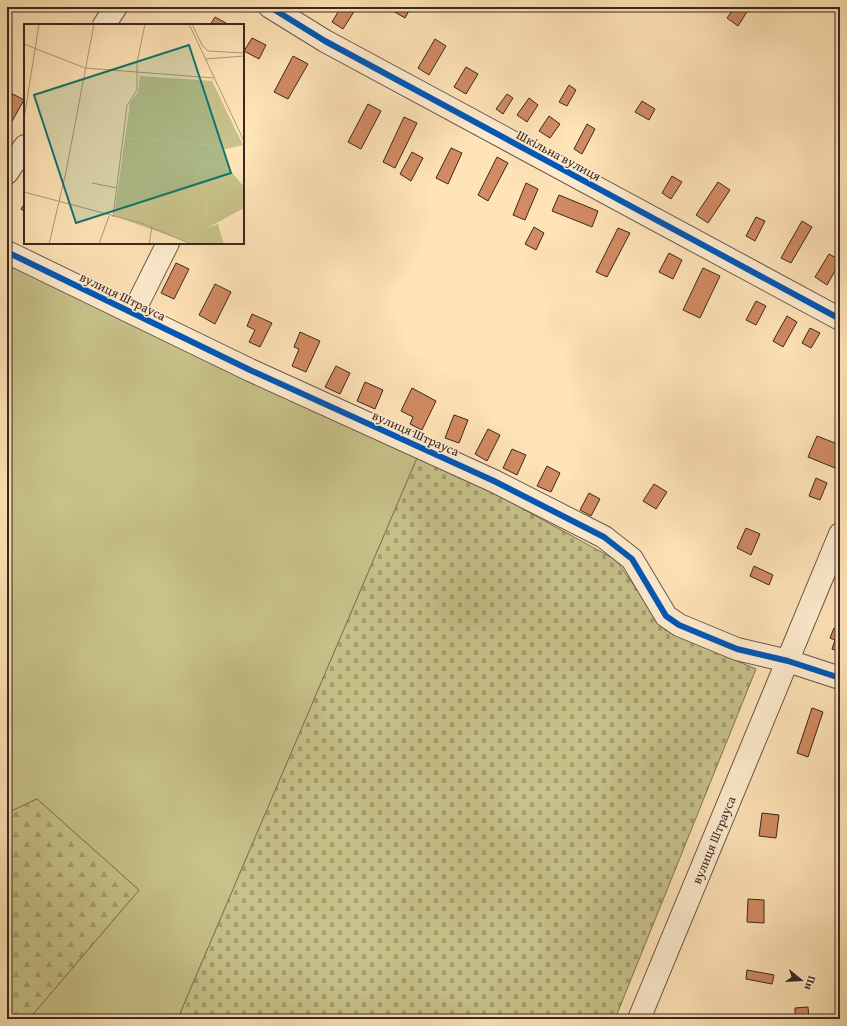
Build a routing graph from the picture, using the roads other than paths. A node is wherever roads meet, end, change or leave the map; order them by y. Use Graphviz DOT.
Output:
graph roads {
  1 [pos="116,7"];
  2 [pos="270,7"];
  3 [pos="105,24"];
  4 [pos="24,148"];
  5 [pos="7,174"];
  6 [pos="168,244"];
  7 [pos="7,252"];
  8 [pos="133,313"];
  9 [pos="840,320"];
  10 [pos="840,534"];
  11 [pos="788,661"];
  12 [pos="840,678"];
  13 [pos="639,1019"];
  1 -- 3 [label="street"];
  2 -- 9 [label="street, Шкільна вулиця"];
  4 -- 5 [label="street"];
  6 -- 8 [label="street"];
  7 -- 8 [label="street, вулиця Штрауса"];
  8 -- 11 [label="street, вулиця Штрауса"];
  10 -- 11 [label="street, вулиця Штрауса"];
  11 -- 12 [label="street"];
  11 -- 13 [label="street, вулиця Штрауса"];
}
